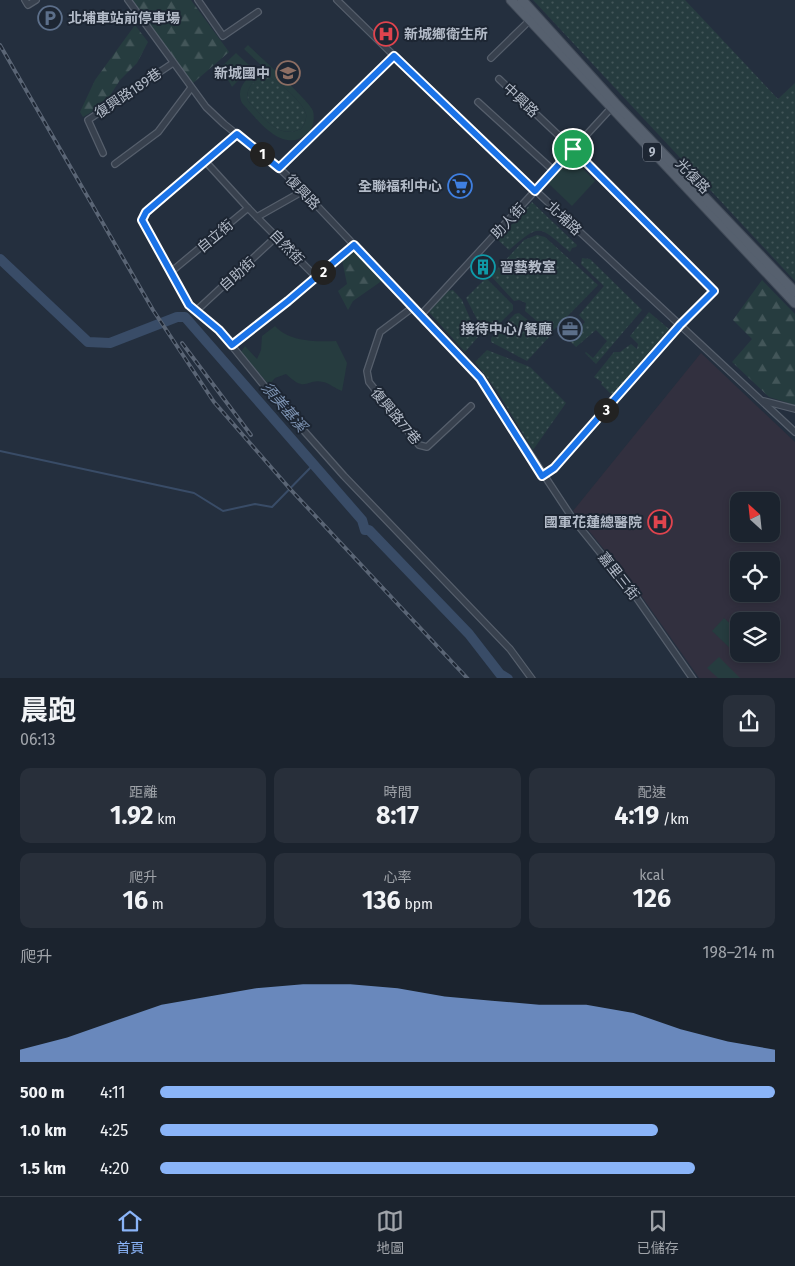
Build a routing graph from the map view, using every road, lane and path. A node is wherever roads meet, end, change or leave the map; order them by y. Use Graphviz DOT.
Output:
graph roads {
  1 [pos="36,0"];
  2 [pos="128,0"];
  3 [pos="198,0"];
  4 [pos="337,0"];
  5 [pos="511,0"];
  6 [pos="522,0"];
  7 [pos="26,3"];
  8 [pos="258,12"];
  9 [pos="529,21"];
  10 [pos="394,56"];
  11 [pos="491,58"];
  12 [pos="173,63"];
  13 [pos="499,79"];
  14 [pos="191,88"];
  15 [pos="478,102"];
  16 [pos="613,106"];
  17 [pos="237,134"];
  18 [pos="573,149"];
  19 [pos="103,154"];
  20 [pos="206,162"];
  21 [pos="115,164"];
  22 [pos="279,168"];
  23 [pos="554,171"];
  24 [pos="304,191"];
  25 [pos="535,191"];
  26 [pos="248,208"];
  27 [pos="257,216"];
  28 [pos="277,236"];
  29 [pos="354,245"];
  30 [pos="172,272"];
  31 [pos="316,278"];
  32 [pos="795,292"];
  33 [pos="795,304"];
  34 [pos="412,308"];
  35 [pos="196,311"];
  36 [pos="420,316"];
  37 [pos="680,325"];
  38 [pos="232,345"];
  39 [pos="762,400"];
  40 [pos="471,406"];
  41 [pos="795,409"];
  42 [pos="795,432"];
  43 [pos="542,476"];
  44 [pos="532,678"];
  45 [pos="693,678"];
  1 -- 7 [label="street"];
  2 -- 12 [label="street, 復興路"];
  3 -- 8 [label="street"];
  4 -- 10 [label="street, 北埔路"];
  5 -- 9 [label="main road, 光復路 / 9"];
  6 -- 16 [label="main road, 光復路 / 9"];
  9 -- 11 [label="street"];
  9 -- 16 [label="main road, 光復路 / 9"];
  10 -- 22 [label="street"];
  10 -- 25 [label="street, 北埔路"];
  12 -- 14 [label="street, 復興路"];
  12 -- 19 [label="street, 復興路189巷"];
  13 -- 18 [label="street, 中興路"];
  14 -- 17 [label="street, 復興路"];
  14 -- 21 [label="street"];
  15 -- 23 [label="street"];
  16 -- 18 [label="street, 助人街"];
  16 -- 32 [label="main road, 光復路 / 9"];
  16 -- 33 [label="main road, 光復路 / 9"];
  17 -- 20 [label="street"];
  17 -- 22 [label="street, 復興路"];
  18 -- 23 [label="street, 助人街"];
  18 -- 37 [label="street, 中興路"];
  20 -- 26 [label="street"];
  20 -- 30 [label="street"];
  22 -- 24 [label="street, 復興路"];
  23 -- 25 [label="street, 助人街"];
  24 -- 27 [label="street"];
  24 -- 29 [label="street, 復興路"];
  25 -- 36 [label="street, 助人街"];
  25 -- 37 [label="street, 北埔路"];
  26 -- 27 [label="street"];
  26 -- 30 [label="street, 自立街"];
  27 -- 28 [label="street, 自然街"];
  28 -- 31 [label="street, 自然街"];
  28 -- 35 [label="street, 自助街"];
  29 -- 31 [label="street"];
  29 -- 34 [label="street, 復興路"];
  30 -- 35 [label="street"];
  31 -- 38 [label="street"];
  34 -- 36 [label="street, 復興路"];
  34 -- 40 [label="street, 復興路77巷"];
  35 -- 38 [label="street"];
  36 -- 43 [label="street, 嘉里三街"];
  37 -- 39 [label="street, 北埔路"];
  37 -- 43 [label="street"];
  38 -- 44 [label="street"];
  39 -- 41 [label="street"];
  39 -- 42 [label="street, 北埔路"];
  43 -- 45 [label="street, 嘉里三街"];
}
